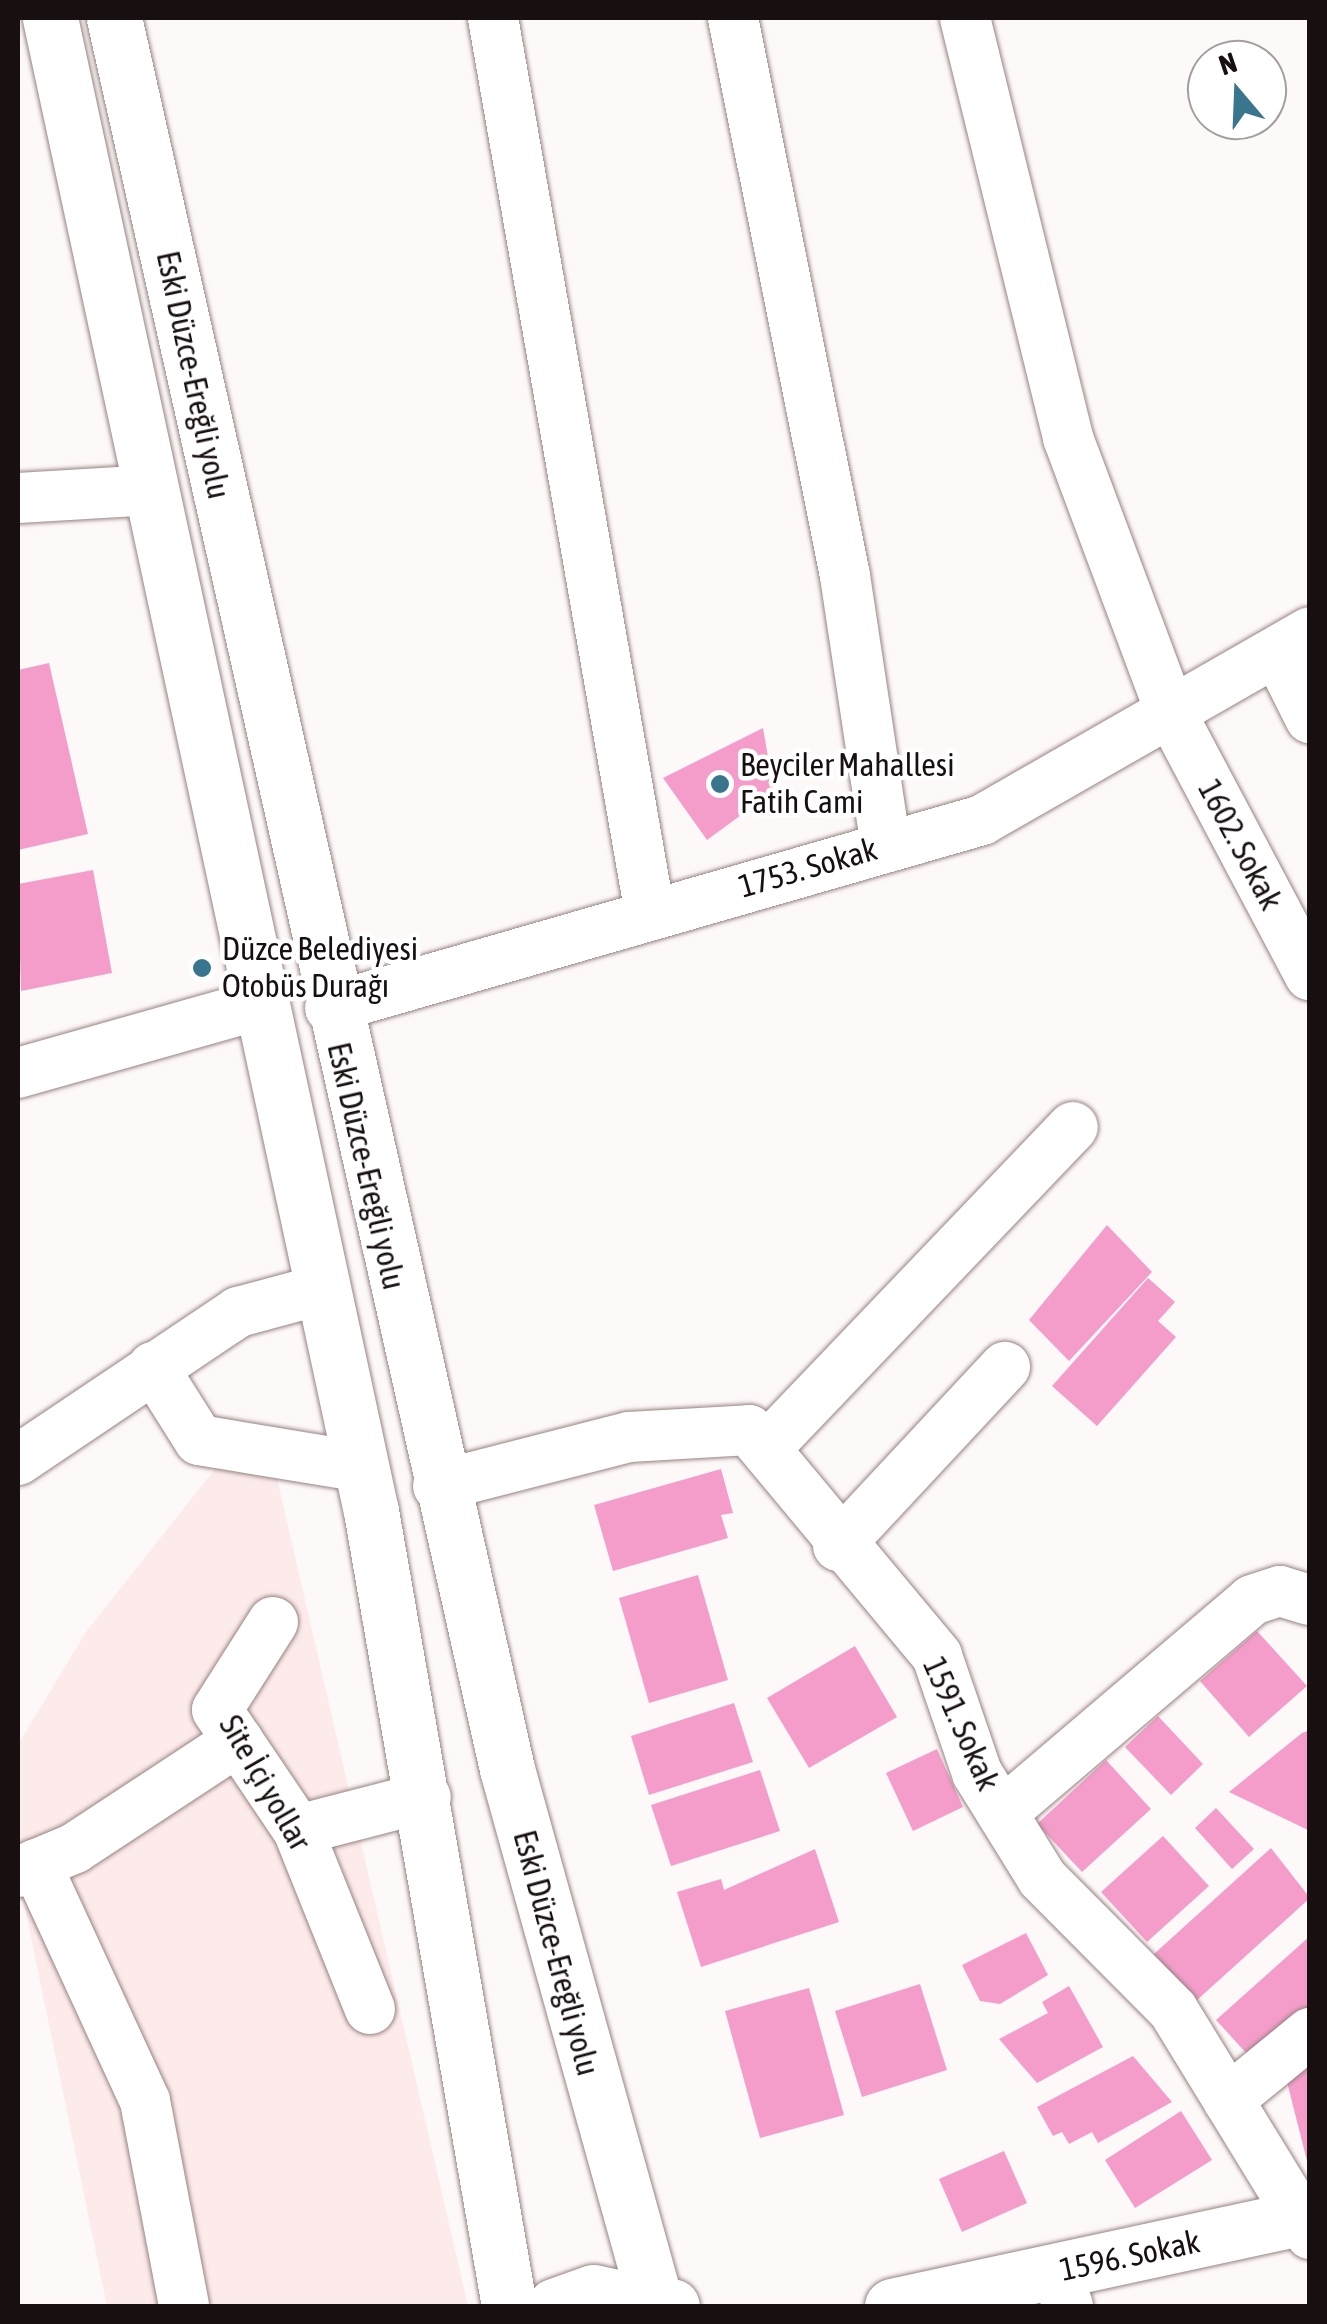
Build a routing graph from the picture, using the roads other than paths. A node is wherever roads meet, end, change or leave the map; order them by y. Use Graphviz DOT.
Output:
graph roads {
  1 [pos="50,18"];
  2 [pos="114,18"];
  3 [pos="493,18"];
  4 [pos="734,18"];
  5 [pos="965,18"];
  6 [pos="153,490"];
  7 [pos="18,498"];
  8 [pos="1294,643"];
  9 [pos="1171,713"];
  10 [pos="1310,718"];
  11 [pos="886,846"];
  12 [pos="650,914"];
  13 [pos="1310,976"];
  14 [pos="262,1004"];
  15 [pos="330,1008"];
  16 [pos="18,1073"];
  17 [pos="1073,1128"];
  18 [pos="324,1290"];
  19 [pos="153,1367"];
  20 [pos="1005,1367"];
  21 [pos="766,1448"];
  22 [pos="18,1460"];
  23 [pos="362,1467"];
  24 [pos="438,1486"];
  25 [pos="838,1546"];
  26 [pos="1310,1600"];
  27 [pos="273,1622"];
  28 [pos="238,1741"];
  29 [pos="426,1797"];
  30 [pos="1002,1813"];
  31 [pos="298,1830"];
  32 [pos="27,1868"];
  33 [pos="370,2008"];
  34 [pos="1310,2033"];
  35 [pos="1228,2100"];
  36 [pos="1306,2223"];
  37 [pos="1062,2290"];
  38 [pos="910,2304"];
  39 [pos="184,2306"];
  40 [pos="509,2306"];
  41 [pos="554,2306"];
  42 [pos="662,2306"];
  1 -- 6 [label="main road, Eski Düzce-Ereğli yolu"];
  2 -- 15 [label="main road, Eski Düzce-Ereğli yolu"];
  3 -- 12 [label="street"];
  4 -- 11 [label="street"];
  5 -- 9 [label="street, 1602. Sokak"];
  6 -- 7 [label="street"];
  6 -- 14 [label="main road, Eski Düzce-Ereğli yolu"];
  8 -- 9 [label="street, 1753. Sokak"];
  8 -- 10 [label="street"];
  9 -- 11 [label="street, 1753. Sokak"];
  9 -- 13 [label="street, 1602. Sokak"];
  11 -- 12 [label="street, 1753. Sokak"];
  12 -- 15 [label="street, 1753. Sokak"];
  14 -- 16 [label="street"];
  14 -- 18 [label="main road, Eski Düzce-Ereğli yolu"];
  15 -- 24 [label="main road, Eski Düzce-Ereğli yolu"];
  17 -- 21 [label="street"];
  18 -- 19 [label="street"];
  18 -- 23 [label="main road, Eski Düzce-Ereğli yolu"];
  19 -- 22 [label="street"];
  19 -- 23 [label="street"];
  20 -- 25 [label="street"];
  21 -- 24 [label="street"];
  21 -- 25 [label="street, 1591. Sokak"];
  23 -- 29 [label="main road, Eski Düzce-Ereğli yolu"];
  24 -- 42 [label="main road, Eski Düzce-Ereğli yolu"];
  25 -- 30 [label="street, 1591. Sokak"];
  26 -- 30 [label="street"];
  27 -- 28 [label="street, Site İçi yollar"];
  28 -- 31 [label="street, Site İçi yollar"];
  28 -- 32 [label="street"];
  29 -- 31 [label="street"];
  29 -- 40 [label="main road, Eski Düzce-Ereğli yolu"];
  30 -- 35 [label="street, 1591. Sokak"];
  31 -- 33 [label="street, Site İçi yollar"];
  32 -- 39 [label="street"];
  34 -- 35 [label="street"];
  35 -- 36 [label="street, 1591. Sokak"];
  36 -- 37 [label="main road, 1596. Sokak"];
  37 -- 38 [label="main road, 1596. Sokak"];
  41 -- 42 [label="main road"];
}
